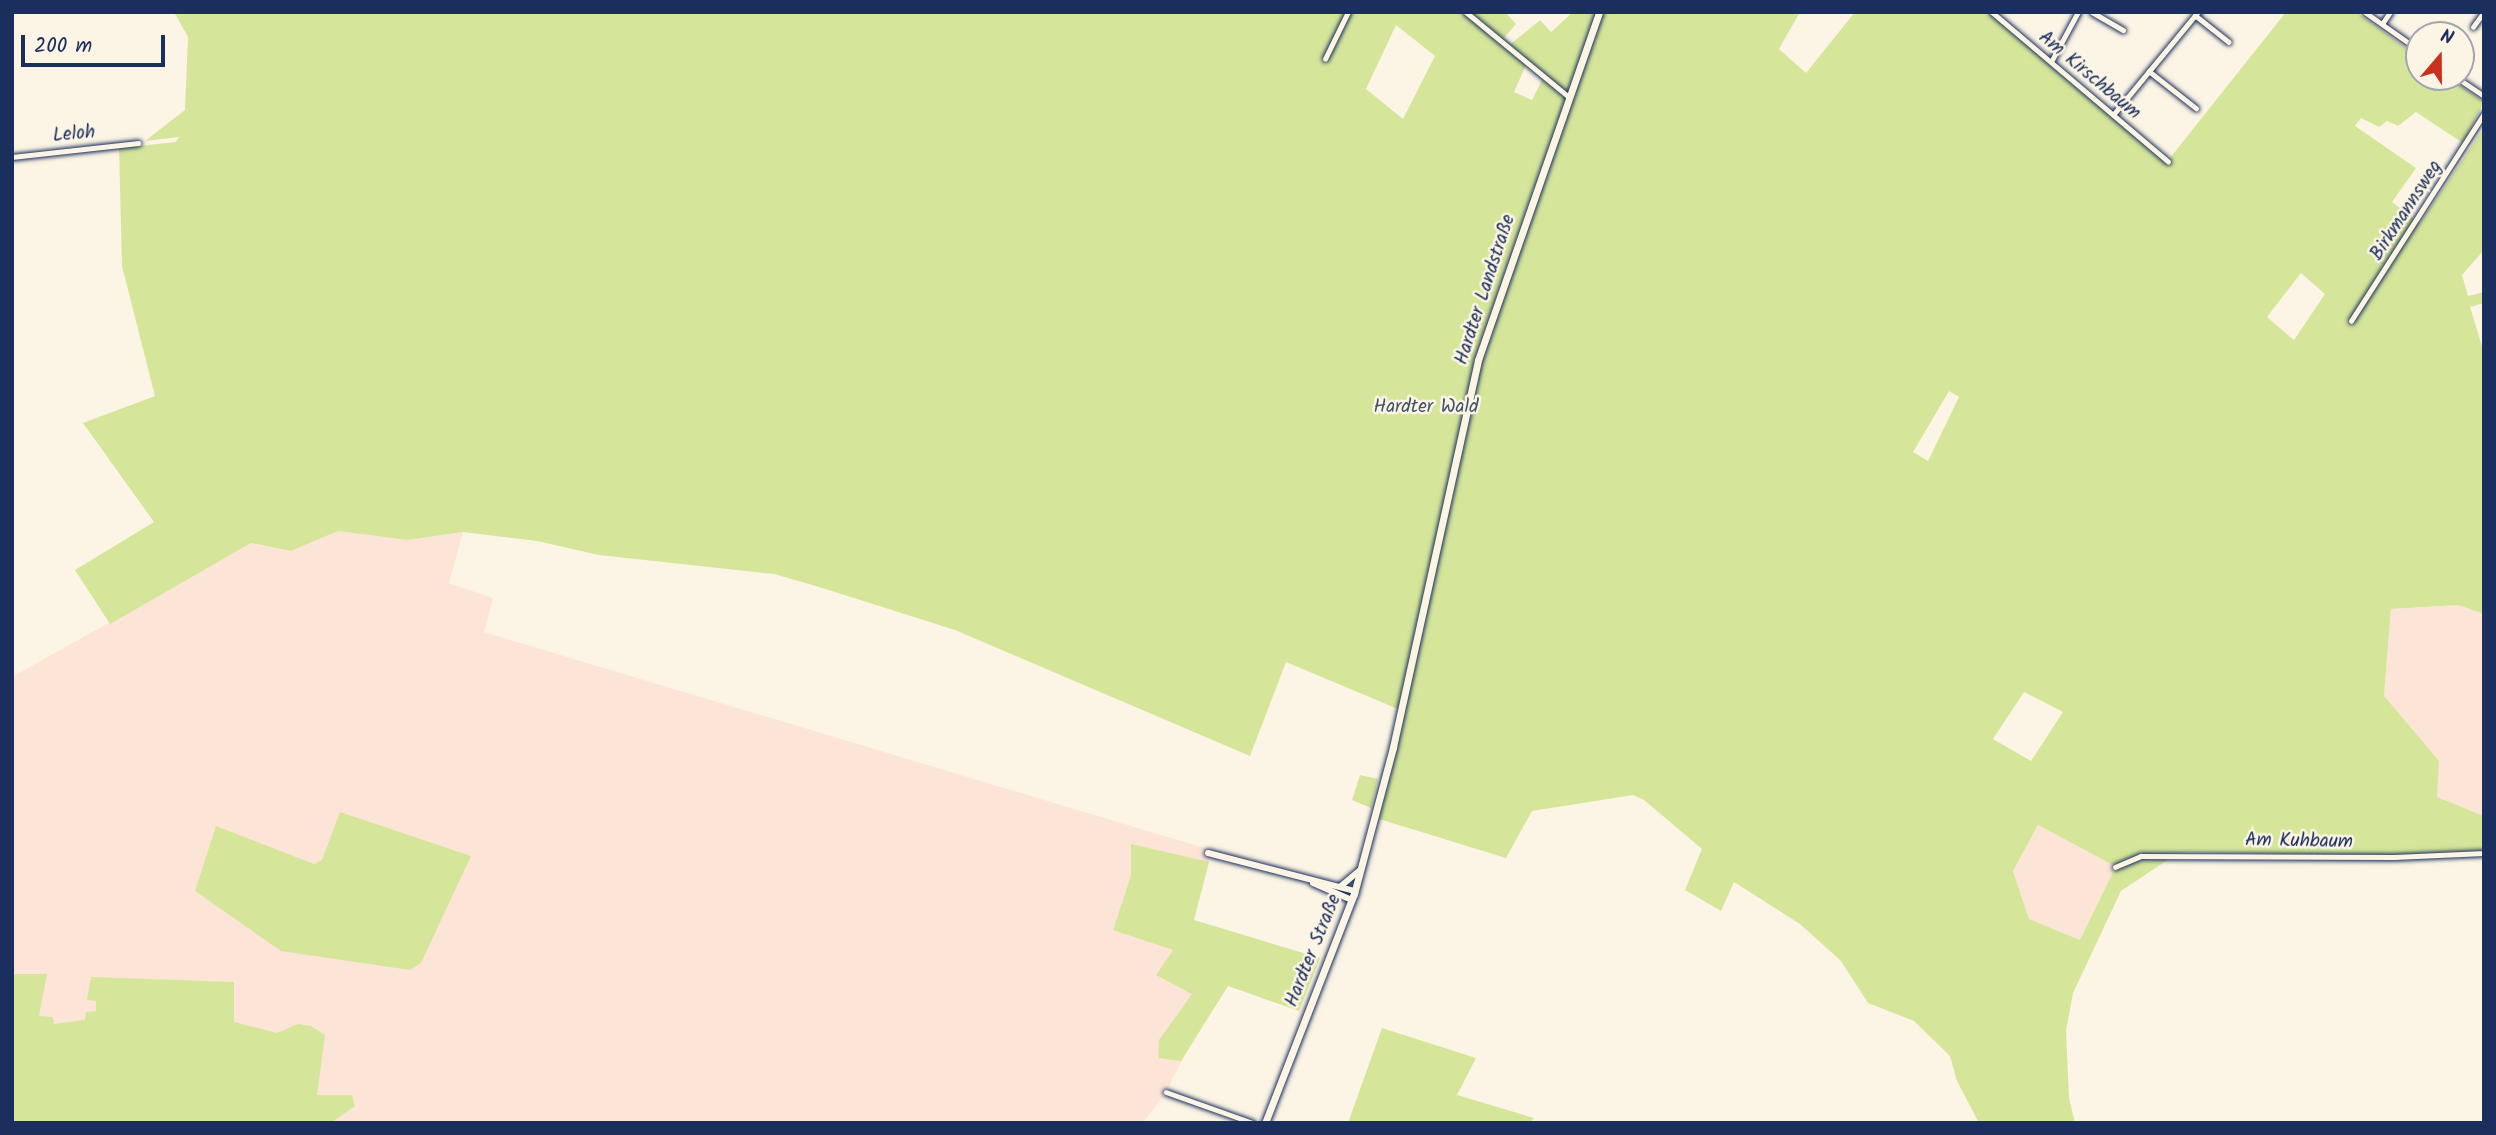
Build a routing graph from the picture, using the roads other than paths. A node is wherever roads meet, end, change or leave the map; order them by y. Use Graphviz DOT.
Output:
graph roads {
  1 [pos="1348,12"];
  2 [pos="1466,12"];
  3 [pos="1599,12"];
  4 [pos="1992,12"];
  5 [pos="2077,12"];
  6 [pos="2092,12"];
  7 [pos="2365,12"];
  8 [pos="2390,12"];
  9 [pos="2197,14"];
  10 [pos="2382,24"];
  11 [pos="2123,30"];
  12 [pos="2405,40"];
  13 [pos="2229,42"];
  14 [pos="1325,59"];
  15 [pos="2051,62"];
  16 [pos="2149,71"];
  17 [pos="1569,97"];
  18 [pos="2196,108"];
  19 [pos="2484,114"];
  20 [pos="2113,115"];
  21 [pos="138,143"];
  22 [pos="12,157"];
  23 [pos="2168,161"];
  24 [pos="2351,321"];
  25 [pos="1383,789"];
  26 [pos="1208,853"];
  27 [pos="2484,853"];
  28 [pos="2115,867"];
  29 [pos="1362,869"];
  30 [pos="1305,880"];
  31 [pos="1341,886"];
  32 [pos="1353,895"];
  33 [pos="1166,1092"];
  34 [pos="1253,1123"];
  35 [pos="1265,1123"];
  1 -- 14 [label="street"];
  2 -- 17 [label="street"];
  3 -- 17 [label="main road, Hardter Landstraße"];
  4 -- 15 [label="street, Am Kirschbaum"];
  5 -- 15 [label="street"];
  6 -- 11 [label="street"];
  7 -- 10 [label="street"];
  8 -- 10 [label="street"];
  9 -- 13 [label="street"];
  9 -- 16 [label="street"];
  10 -- 12 [label="street"];
  15 -- 20 [label="street, Am Kirschbaum"];
  16 -- 18 [label="street"];
  16 -- 20 [label="street"];
  17 -- 25 [label="main road, Hardter Landstraße"];
  19 -- 24 [label="street, Birkmannsweg"];
  20 -- 23 [label="street, Am Kirschbaum"];
  21 -- 22 [label="street, Leloh"];
  25 -- 29 [label="main road, Hardter Straße"];
  26 -- 30 [label="street"];
  27 -- 28 [label="street, Am Kuhbaum"];
  29 -- 31 [label="street"];
  29 -- 32 [label="main road, Hardter Straße"];
  30 -- 31 [label="street"];
  30 -- 32 [label="street"];
  31 -- 32 [label="street"];
  32 -- 35 [label="main road, Hardter Straße"];
  33 -- 34 [label="street"];
}
